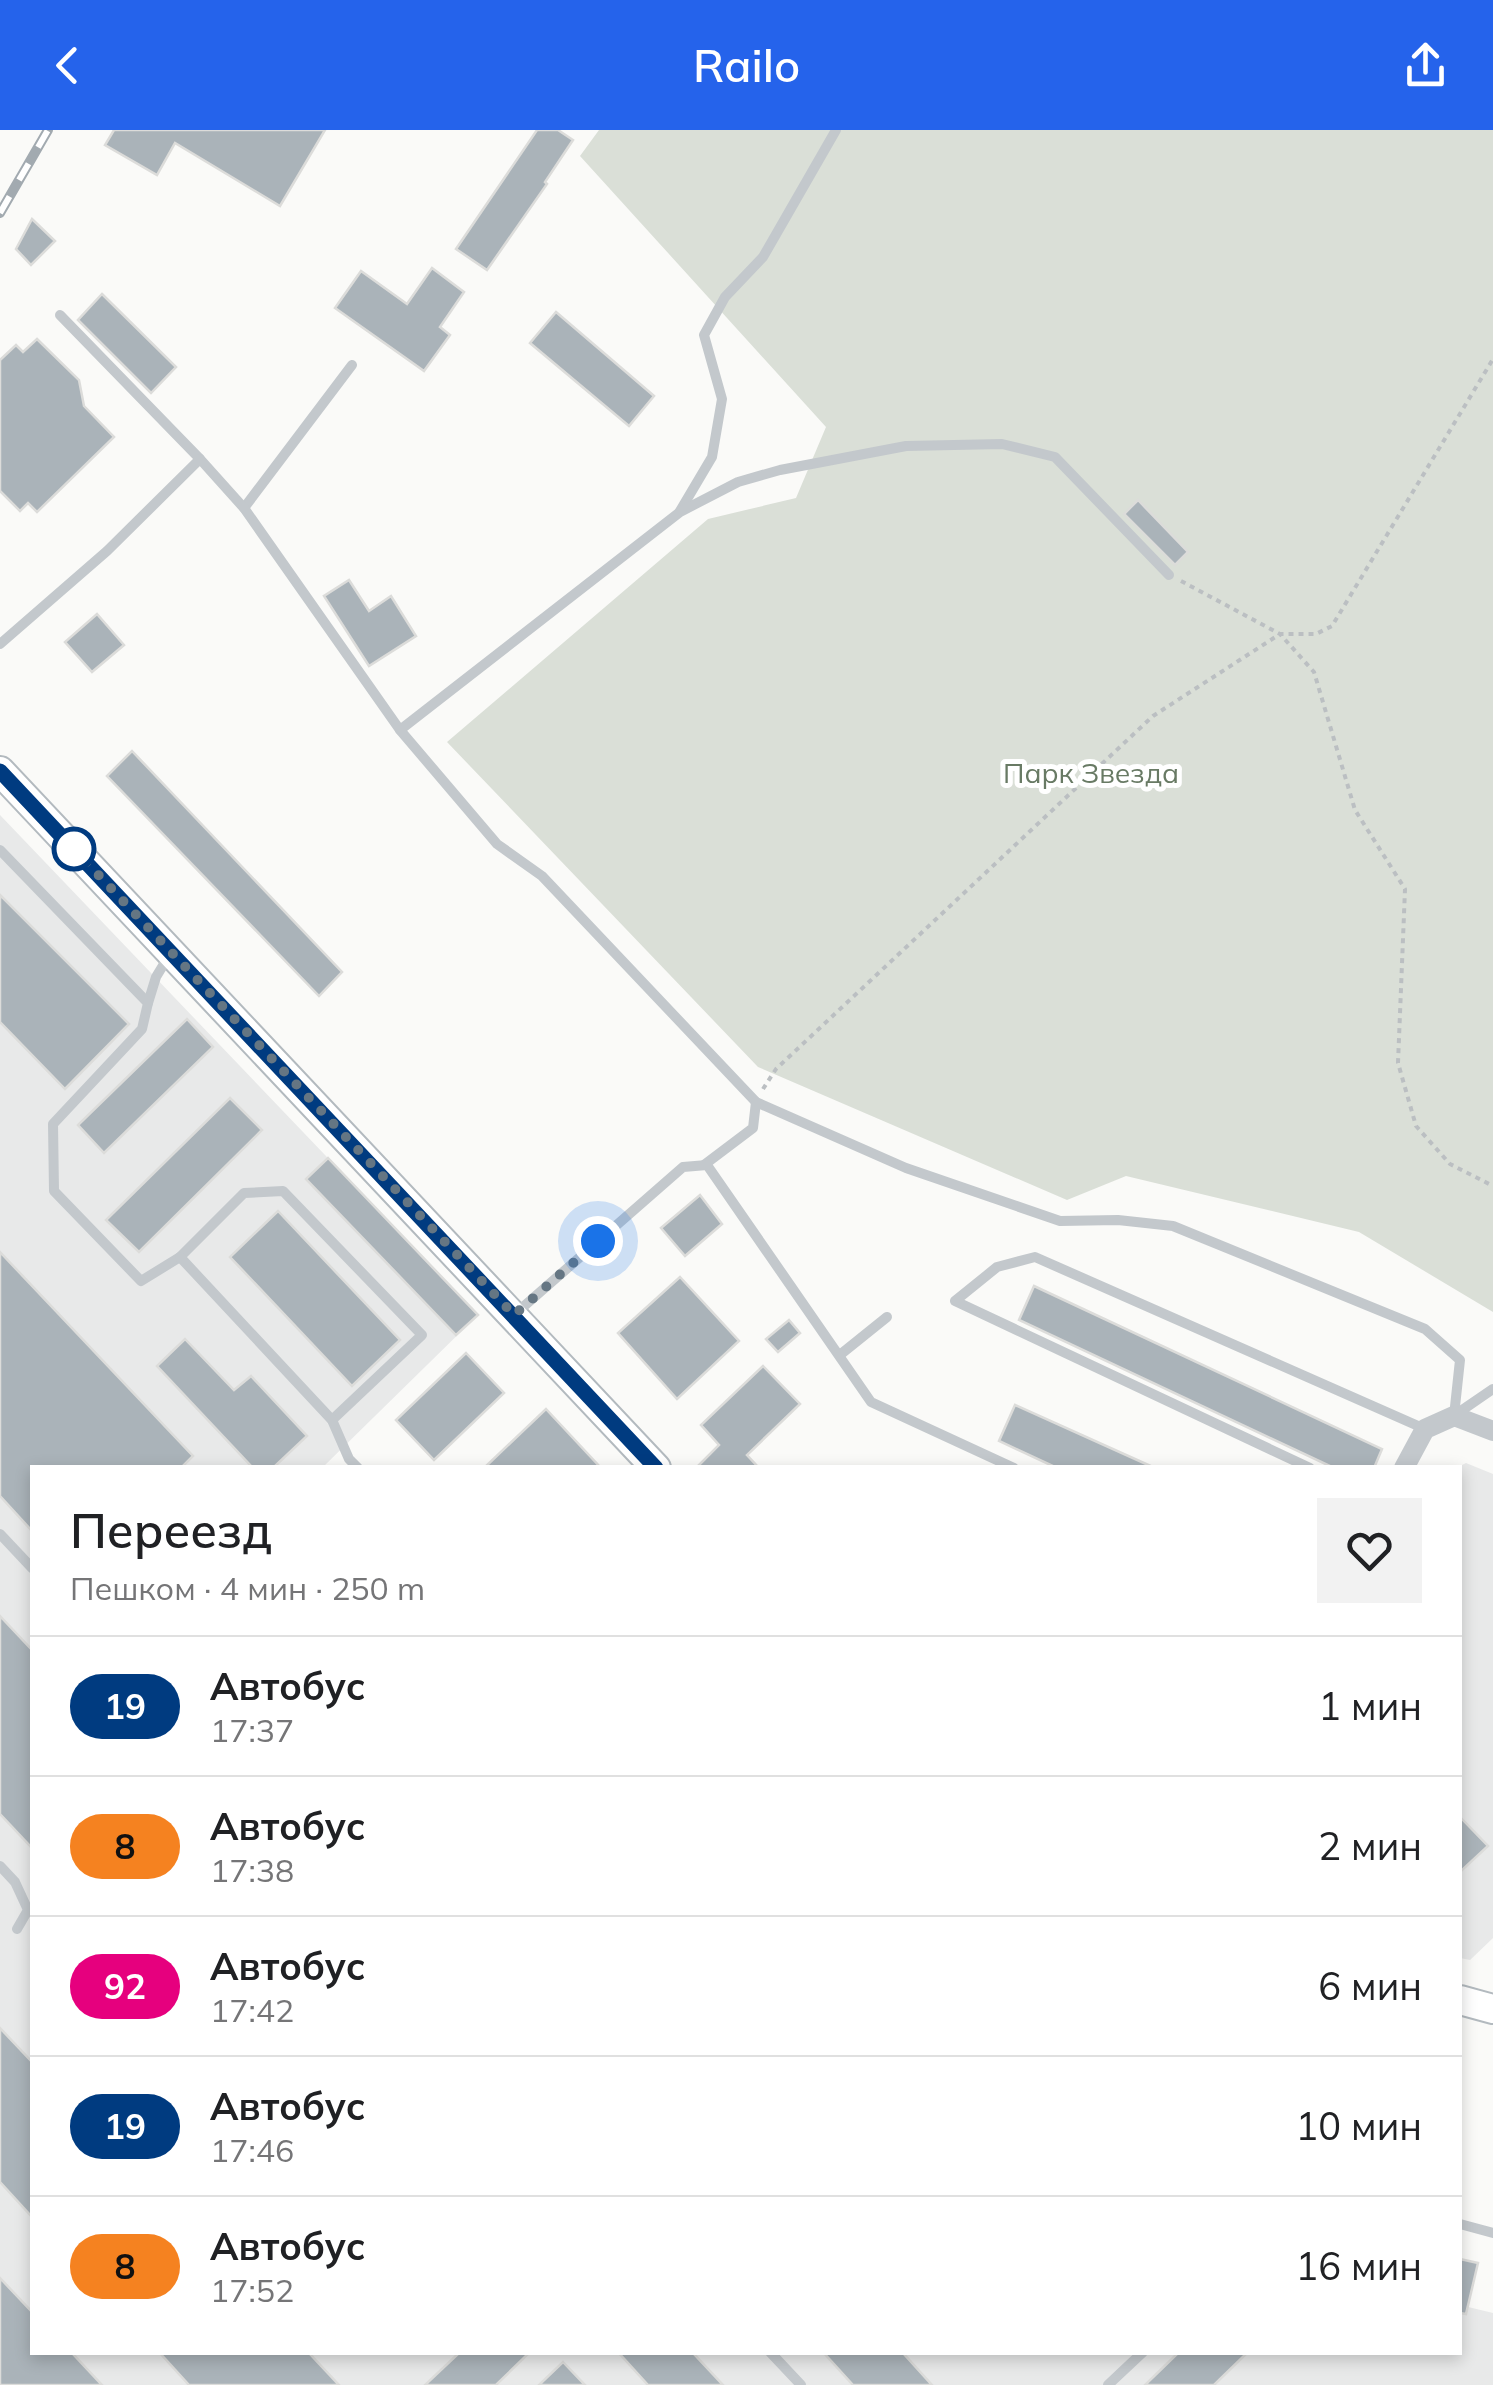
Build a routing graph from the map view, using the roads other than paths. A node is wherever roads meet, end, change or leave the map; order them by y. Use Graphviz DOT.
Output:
graph roads {
  1 [pos="836,130"];
  2 [pos="60,314"];
  3 [pos="352,365"];
  4 [pos="200,458"];
  5 [pos="244,508"];
  6 [pos="680,512"];
  7 [pos="1169,575"];
  8 [pos="0,644"];
  9 [pos="400,730"];
  10 [pos="0,771"];
  11 [pos="0,850"];
  12 [pos="171,952"];
  13 [pos="148,1003"];
  14 [pos="756,1102"];
  15 [pos="707,1165"];
  16 [pos="180,1257"];
  17 [pos="514,1315"];
  18 [pos="887,1317"];
  19 [pos="841,1354"];
  20 [pos="1493,1388"];
  21 [pos="1454,1416"];
  22 [pos="332,1420"];
  23 [pos="1425,1430"];
  24 [pos="1493,1431"];
  25 [pos="355,1465"];
  26 [pos="649,1465"];
  27 [pos="1008,1465"];
  28 [pos="1304,1465"];
  29 [pos="1406,1465"];
  30 [pos="0,1534"];
  31 [pos="30,1566"];
  32 [pos="0,1866"];
  33 [pos="17,1929"];
  34 [pos="1462,2000"];
  35 [pos="1493,2008"];
  36 [pos="1462,2224"];
  37 [pos="1493,2232"];
  38 [pos="773,2355"];
  39 [pos="1140,2355"];
  40 [pos="800,2385"];
  41 [pos="1108,2385"];
  1 -- 6 [label="lane"];
  2 -- 4 [label="lane"];
  3 -- 5 [label="lane"];
  4 -- 5 [label="lane"];
  4 -- 8 [label="lane"];
  5 -- 9 [label="lane"];
  6 -- 7 [label="lane"];
  6 -- 9 [label="lane"];
  9 -- 14 [label="lane"];
  10 -- 12 [label="main road"];
  11 -- 13 [label="lane"];
  12 -- 13 [label="lane"];
  12 -- 17 [label="main road"];
  13 -- 16 [label="lane"];
  14 -- 15 [label="lane"];
  14 -- 21 [label="lane"];
  15 -- 17 [label="lane"];
  15 -- 19 [label="lane"];
  16 -- 22 [label="lane"];
  16 -- 22 [label="lane"];
  17 -- 26 [label="main road"];
  18 -- 19 [label="lane"];
  19 -- 27 [label="lane"];
  20 -- 21 [label="lane"];
  21 -- 23 [label="street"];
  21 -- 24 [label="street"];
  22 -- 25 [label="lane"];
  23 -- 28 [label="lane"];
  23 -- 29 [label="street"];
  30 -- 31 [label="lane"];
  32 -- 33 [label="lane"];
  34 -- 35 [label="main road"];
  36 -- 37 [label="lane"];
  38 -- 40 [label="lane"];
  39 -- 41 [label="lane"];
}
